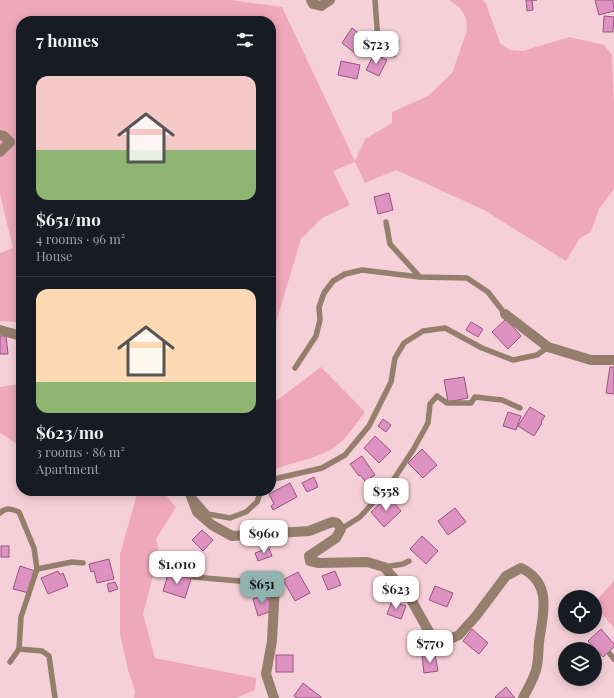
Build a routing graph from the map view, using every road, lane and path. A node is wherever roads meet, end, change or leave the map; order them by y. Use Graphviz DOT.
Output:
graph roads {
  1 [pos="311,0"];
  2 [pos="330,0"];
  3 [pos="375,0"];
  4 [pos="378,41"];
  5 [pos="0,135"];
  6 [pos="0,152"];
  7 [pos="386,222"];
  8 [pos="420,277"];
  9 [pos="505,314"];
  10 [pos="0,330"];
  11 [pos="16,335"];
  12 [pos="548,347"];
  13 [pos="614,360"];
  14 [pos="295,368"];
  15 [pos="520,408"];
  16 [pos="276,479"];
  17 [pos="191,496"];
  18 [pos="193,496"];
  19 [pos="259,496"];
  20 [pos="0,513"];
  21 [pos="341,529"];
  22 [pos="409,561"];
  23 [pos="83,563"];
  24 [pos="384,567"];
  25 [pos="37,569"];
  26 [pos="193,577"];
  27 [pos="275,584"];
  28 [pos="19,648"];
  29 [pos="10,662"];
  30 [pos="55,698"];
  31 [pos="274,698"];
  32 [pos="522,698"];
  1 -- 2 [label="street"];
  3 -- 4 [label="lane"];
  5 -- 6 [label="street"];
  7 -- 8 [label="lane"];
  8 -- 9 [label="lane"];
  8 -- 14 [label="lane"];
  9 -- 12 [label="street"];
  10 -- 11 [label="street"];
  12 -- 13 [label="street"];
  12 -- 16 [label="lane"];
  15 -- 21 [label="lane"];
  17 -- 21 [label="street"];
  18 -- 19 [label="lane"];
  20 -- 25 [label="lane"];
  21 -- 24 [label="street"];
  22 -- 24 [label="lane"];
  23 -- 25 [label="lane"];
  24 -- 32 [label="street"];
  25 -- 28 [label="lane"];
  26 -- 27 [label="lane"];
  27 -- 31 [label="street"];
  28 -- 29 [label="lane"];
  28 -- 30 [label="lane"];
}
